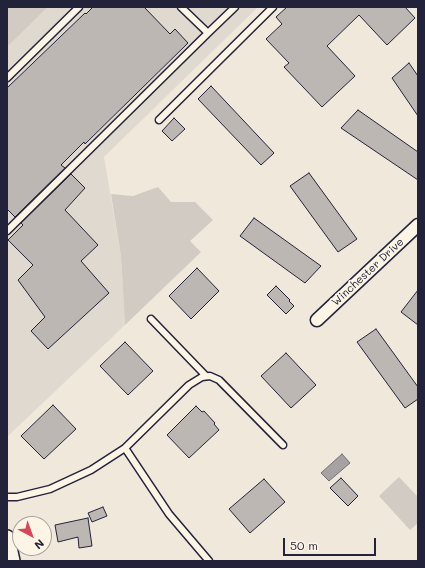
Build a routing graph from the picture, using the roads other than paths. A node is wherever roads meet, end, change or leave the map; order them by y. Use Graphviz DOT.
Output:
graph roads {
  1 [pos="79,7"];
  2 [pos="235,7"];
  3 [pos="273,7"];
  4 [pos="184,8"];
  5 [pos="208,34"];
  6 [pos="7,78"];
  7 [pos="159,120"];
  8 [pos="418,225"];
  9 [pos="7,231"];
  10 [pos="151,319"];
  11 [pos="317,320"];
  12 [pos="206,376"];
  13 [pos="283,445"];
  14 [pos="125,448"];
  15 [pos="7,497"];
  16 [pos="7,538"];
  17 [pos="12,561"];
  18 [pos="209,561"];
  1 -- 6 [label="lane"];
  2 -- 5 [label="lane"];
  3 -- 7 [label="lane"];
  4 -- 5 [label="lane"];
  5 -- 9 [label="lane"];
  8 -- 11 [label="street, Winchester Drive"];
  10 -- 12 [label="lane"];
  12 -- 13 [label="lane"];
  12 -- 14 [label="lane"];
  14 -- 15 [label="lane"];
  14 -- 18 [label="lane"];
  16 -- 17 [label="street"];
}
